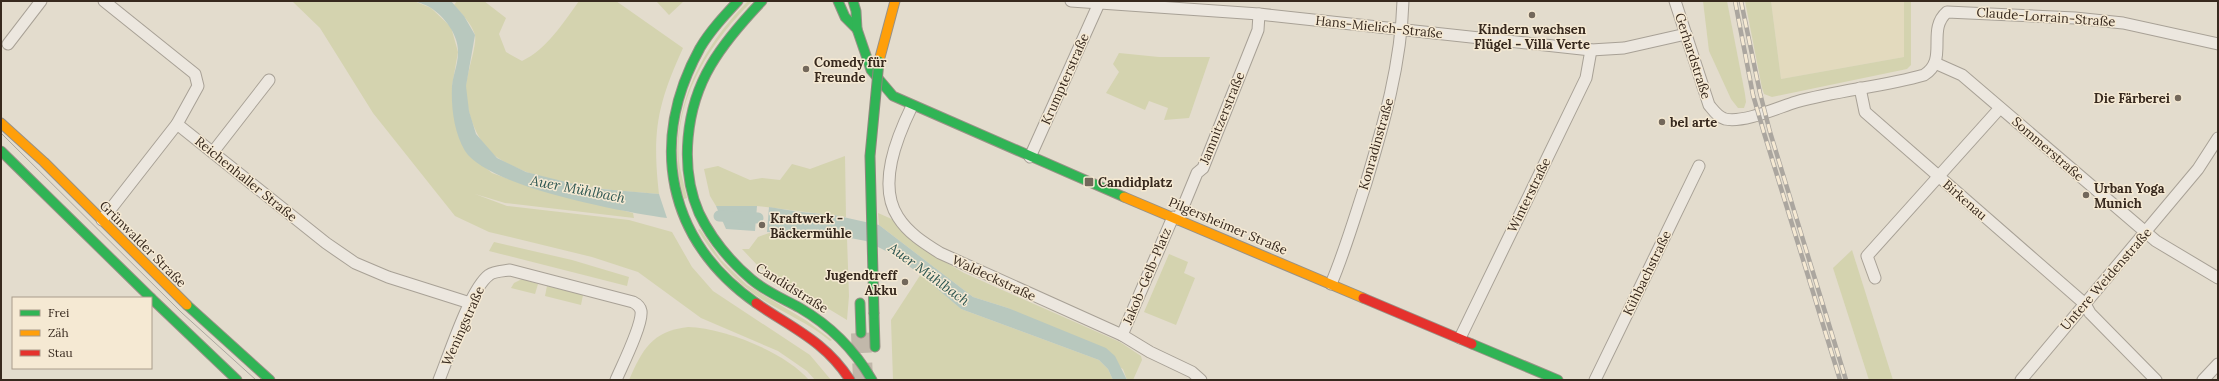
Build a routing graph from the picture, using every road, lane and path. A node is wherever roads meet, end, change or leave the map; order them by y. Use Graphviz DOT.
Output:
graph roads {
  1 [pos="41,1"];
  2 [pos="104,1"];
  3 [pos="738,1"];
  4 [pos="762,1"];
  5 [pos="838,1"];
  6 [pos="853,1"];
  7 [pos="896,1"];
  8 [pos="1071,1"];
  9 [pos="1403,1"];
  10 [pos="1675,1"];
  11 [pos="1099,3"];
  12 [pos="1259,14"];
  13 [pos="857,29"];
  14 [pos="1402,30"];
  15 [pos="1686,34"];
  16 [pos="870,41"];
  17 [pos="8,44"];
  18 [pos="2218,44"];
  19 [pos="1591,50"];
  20 [pos="1935,63"];
  21 [pos="863,79"];
  22 [pos="269,80"];
  23 [pos="1860,88"];
  24 [pos="912,106"];
  25 [pos="2000,108"];
  26 [pos="1,123"];
  27 [pos="177,124"];
  28 [pos="2218,138"];
  29 [pos="1,151"];
  30 [pos="213,152"];
  31 [pos="1030,157"];
  32 [pos="1699,166"];
  33 [pos="1937,176"];
  34 [pos="1175,218"];
  35 [pos="102,220"];
  36 [pos="2146,233"];
  37 [pos="1875,278"];
  38 [pos="2218,278"];
  39 [pos="1331,284"];
  40 [pos="150,297"];
  41 [pos="152,299"];
  42 [pos="860,300"];
  43 [pos="470,303"];
  44 [pos="2085,304"];
  45 [pos="861,333"];
  46 [pos="1122,335"];
  47 [pos="1460,338"];
  48 [pos="875,347"];
  49 [pos="2218,364"];
  50 [pos="237,380"];
  51 [pos="270,380"];
  52 [pos="439,380"];
  53 [pos="616,380"];
  54 [pos="850,380"];
  55 [pos="872,380"];
  56 [pos="1201,380"];
  57 [pos="1558,380"];
  58 [pos="1595,380"];
  59 [pos="2021,380"];
  60 [pos="2156,380"];
  61 [pos="2203,380"];
  1 -- 17 [label="street"];
  2 -- 27 [label="street"];
  3 -- 54 [label="main road"];
  4 -- 55 [label="main road, Candidstraße"];
  5 -- 13 [label="main road, Pilgersheimer Straße"];
  6 -- 13 [label="main road, Pilgersheimer Straße"];
  7 -- 48 [label="main road, bridge"];
  8 -- 11 [label="street, Hans-Mielich-Straße"];
  9 -- 14 [label="street, Konradinstraße"];
  10 -- 15 [label="street, Gerhardstraße"];
  11 -- 12 [label="street, Hans-Mielich-Straße"];
  11 -- 31 [label="street, Krumpterstraße"];
  12 -- 14 [label="street, Hans-Mielich-Straße"];
  12 -- 34 [label="street, Jamnitzerstraße"];
  13 -- 24 [label="main road, Pilgersheimer Straße"];
  14 -- 19 [label="street, Hans-Mielich-Straße"];
  14 -- 39 [label="street, Konradinstraße"];
  15 -- 19 [label="street, Hans-Mielich-Straße"];
  15 -- 23 [label="street, Gerhardstraße"];
  16 -- 21 [label="main road"];
  18 -- 20 [label="street, Claude-Lorrain-Straße"];
  19 -- 47 [label="street, Winterstraße"];
  20 -- 23 [label="street"];
  20 -- 25 [label="street, Sommerstraße"];
  22 -- 30 [label="street"];
  23 -- 33 [label="street, Birkenau"];
  24 -- 31 [label="main road, Pilgersheimer Straße"];
  24 -- 46 [label="street, Waldeckstraße"];
  25 -- 33 [label="street"];
  25 -- 36 [label="street, Sommerstraße"];
  26 -- 35 [label="main road, Grünwalder Straße"];
  27 -- 30 [label="street, Reichenhaller Straße"];
  27 -- 35 [label="street"];
  28 -- 36 [label="street, Untere Weidenstraße"];
  29 -- 40 [label="main road"];
  30 -- 43 [label="street, Reichenhaller Straße"];
  31 -- 34 [label="main road, Pilgersheimer Straße"];
  32 -- 58 [label="street, Kühbachstraße"];
  33 -- 37 [label="street"];
  33 -- 44 [label="street, Birkenau"];
  34 -- 39 [label="main road, Pilgersheimer Straße"];
  34 -- 46 [label="street, Jakob-Gelb-Platz"];
  35 -- 51 [label="main road, Grünwalder Straße"];
  36 -- 38 [label="street, Sommerstraße"];
  36 -- 44 [label="street, Untere Weidenstraße"];
  39 -- 47 [label="main road, Pilgersheimer Straße"];
  41 -- 50 [label="main road"];
  42 -- 45 [label="main road"];
  43 -- 52 [label="street, Weningstraße"];
  43 -- 53 [label="street, Weningstraße"];
  44 -- 59 [label="street, Untere Weidenstraße"];
  44 -- 60 [label="street, Birkenau"];
  46 -- 56 [label="street, Waldeckstraße"];
  47 -- 57 [label="main road, Pilgersheimer Straße"];
  49 -- 61 [label="street"];
}
